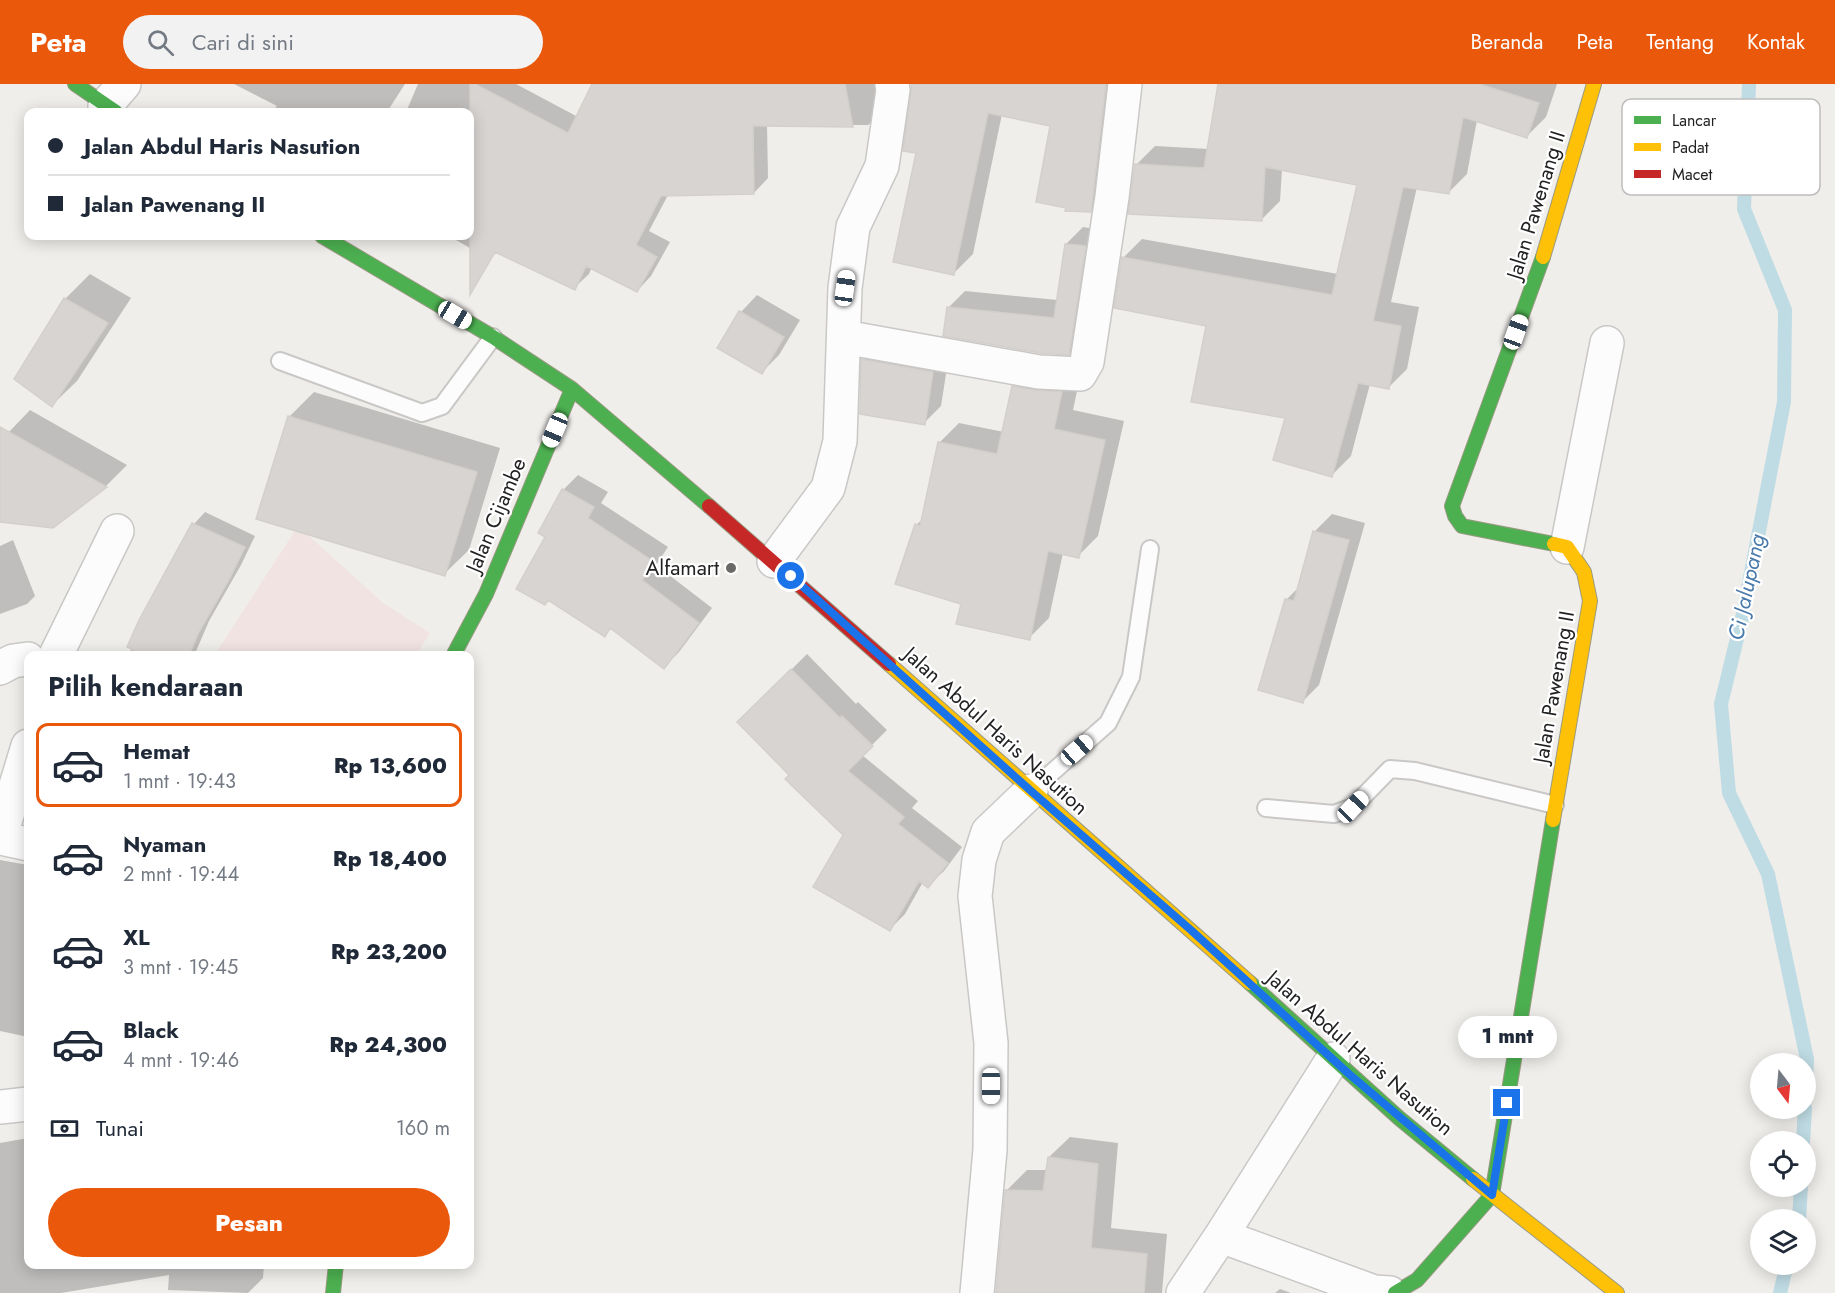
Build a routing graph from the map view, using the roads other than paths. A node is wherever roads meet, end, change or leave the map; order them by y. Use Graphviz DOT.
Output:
graph roads {
  1 [pos="75,84"];
  2 [pos="892,84"];
  3 [pos="1125,84"];
  4 [pos="1594,84"];
  5 [pos="115,101"];
  6 [pos="329,240"];
  7 [pos="844,337"];
  8 [pos="493,338"];
  9 [pos="1607,343"];
  10 [pos="280,361"];
  11 [pos="572,389"];
  12 [pos="117,531"];
  13 [pos="1567,547"];
  14 [pos="1150,549"];
  15 [pos="774,561"];
  16 [pos="57,651"];
  17 [pos="456,651"];
  18 [pos="24,660"];
  19 [pos="0,668"];
  20 [pos="24,759"];
  21 [pos="1031,791"];
  22 [pos="1555,805"];
  23 [pos="1266,808"];
  24 [pos="0,838"];
  25 [pos="24,843"];
  26 [pos="1333,1059"];
  27 [pos="24,1104"];
  28 [pos="0,1107"];
  29 [pos="1492,1195"];
  30 [pos="1221,1236"];
  31 [pos="335,1269"];
  32 [pos="333,1293"];
  33 [pos="977,1293"];
  34 [pos="1183,1293"];
  35 [pos="1390,1293"];
  36 [pos="1395,1293"];
  37 [pos="1617,1293"];
  1 -- 5 [label="main road"];
  2 -- 7 [label="street"];
  3 -- 7 [label="street"];
  4 -- 13 [label="main road, Jalan Pawenang II"];
  6 -- 8 [label="main road, Jalan Abdul Haris Nasution"];
  7 -- 15 [label="street"];
  8 -- 10 [label="lane"];
  8 -- 11 [label="main road, Jalan Abdul Haris Nasution"];
  9 -- 13 [label="street"];
  11 -- 15 [label="main road, Jalan Abdul Haris Nasution"];
  11 -- 17 [label="main road, Jalan Cijambe"];
  12 -- 16 [label="street"];
  13 -- 22 [label="main road, Jalan Pawenang II"];
  14 -- 21 [label="lane"];
  15 -- 21 [label="main road, Jalan Abdul Haris Nasution"];
  18 -- 19 [label="street"];
  20 -- 24 [label="street"];
  21 -- 26 [label="main road, Jalan Abdul Haris Nasution"];
  21 -- 33 [label="street"];
  22 -- 23 [label="lane"];
  22 -- 29 [label="main road, Jalan Pawenang II"];
  24 -- 25 [label="street"];
  26 -- 29 [label="main road, Jalan Abdul Haris Nasution"];
  26 -- 30 [label="street"];
  27 -- 28 [label="street"];
  29 -- 36 [label="main road"];
  29 -- 37 [label="main road, Jalan Abdul Haris Nasution"];
  30 -- 34 [label="street"];
  30 -- 35 [label="street"];
  31 -- 32 [label="main road"];
}
